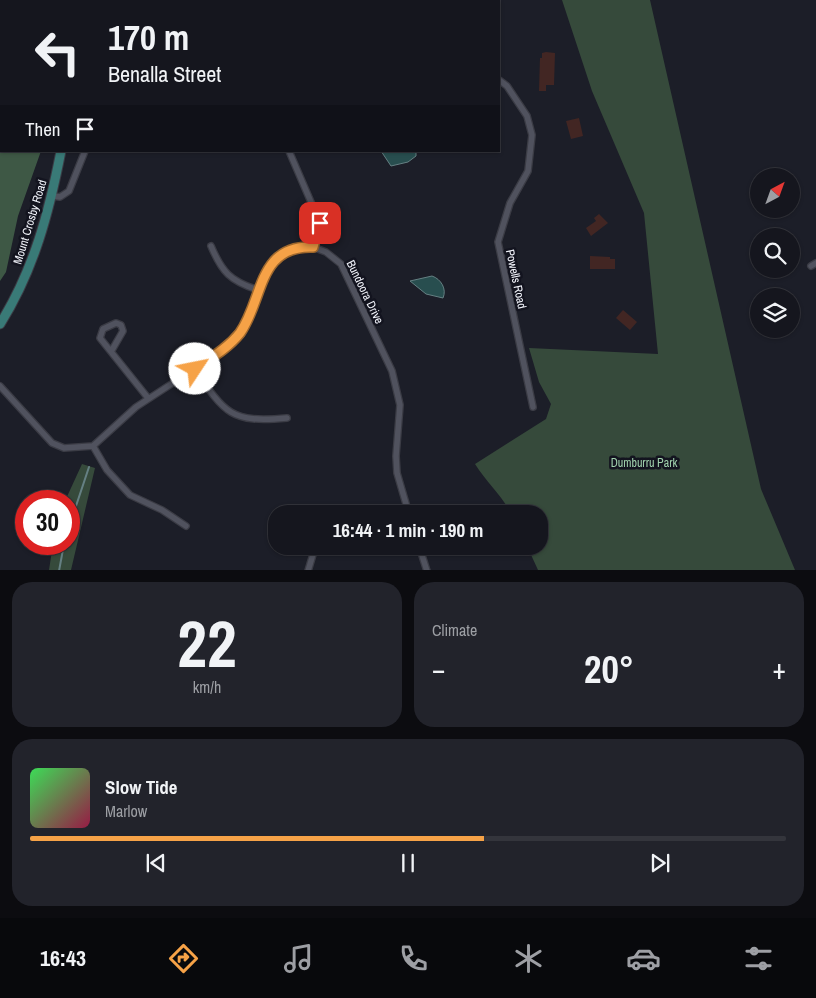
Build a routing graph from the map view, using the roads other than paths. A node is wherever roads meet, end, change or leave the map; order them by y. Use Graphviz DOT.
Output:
graph roads {
  1 [pos="500,81"];
  2 [pos="62,152"];
  3 [pos="85,152"];
  4 [pos="289,152"];
  5 [pos="53,196"];
  6 [pos="211,246"];
  7 [pos="313,247"];
  8 [pos="258,290"];
  9 [pos="0,324"];
  10 [pos="112,350"];
  11 [pos="195,369"];
  12 [pos="0,386"];
  13 [pos="148,398"];
  14 [pos="533,407"];
  15 [pos="287,418"];
  16 [pos="93,446"];
  17 [pos="406,505"];
  18 [pos="186,526"];
  19 [pos="313,555"];
  20 [pos="422,555"];
  21 [pos="308,570"];
  22 [pos="427,570"];
  1 -- 14 [label="street, Powells Road"];
  2 -- 5 [label="main road, Mount Crosby Road"];
  3 -- 5 [label="street"];
  4 -- 7 [label="street"];
  5 -- 9 [label="main road, Mount Crosby Road"];
  6 -- 8 [label="street"];
  7 -- 8 [label="street"];
  7 -- 17 [label="street, Bundoora Drive"];
  8 -- 11 [label="street"];
  10 -- 10 [label="street"];
  10 -- 13 [label="street"];
  11 -- 13 [label="street"];
  11 -- 15 [label="street"];
  12 -- 16 [label="street"];
  13 -- 16 [label="street"];
  16 -- 18 [label="street"];
  19 -- 21 [label="street"];
  20 -- 22 [label="street"];
}
